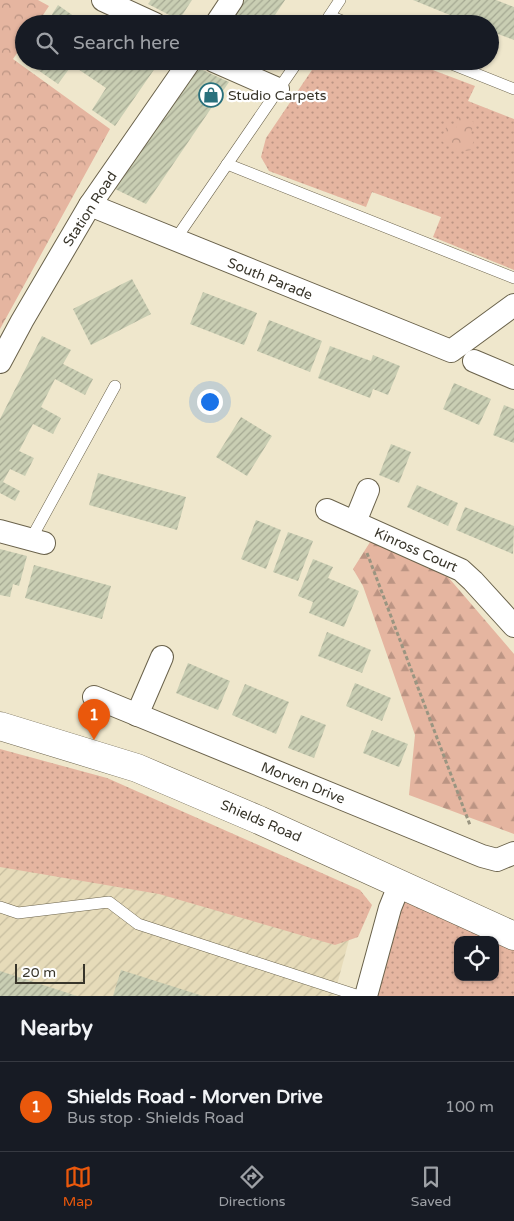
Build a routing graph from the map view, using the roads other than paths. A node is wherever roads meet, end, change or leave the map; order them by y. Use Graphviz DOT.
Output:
graph roads {
  1 [pos="232,0"];
  2 [pos="340,0"];
  3 [pos="118,3"];
  4 [pos="139,15"];
  5 [pos="222,15"];
  6 [pos="330,15"];
  7 [pos="184,70"];
  8 [pos="235,70"];
  9 [pos="292,70"];
  10 [pos="466,70"];
  11 [pos="278,89"];
  12 [pos="514,89"];
  13 [pos="227,164"];
  14 [pos="90,205"];
  15 [pos="175,240"];
  16 [pos="514,278"];
  17 [pos="514,305"];
  18 [pos="474,361"];
  19 [pos="0,362"];
  20 [pos="514,378"];
  21 [pos="115,386"];
  22 [pos="368,490"];
  23 [pos="327,510"];
  24 [pos="355,522"];
  25 [pos="0,531"];
  26 [pos="38,541"];
  27 [pos="514,626"];
  28 [pos="162,657"];
  29 [pos="94,697"];
  30 [pos="137,715"];
  31 [pos="0,726"];
  32 [pos="514,854"];
  33 [pos="400,883"];
  34 [pos="0,907"];
  35 [pos="514,936"];
  36 [pos="358,996"];
  37 [pos="366,996"];
  1 -- 5 [label="street"];
  2 -- 6 [label="lane"];
  3 -- 4 [label="street"];
  7 -- 14 [label="street, Station Road"];
  8 -- 11 [label="street"];
  9 -- 11 [label="lane"];
  10 -- 12 [label="lane"];
  11 -- 13 [label="lane"];
  13 -- 15 [label="lane"];
  13 -- 16 [label="lane"];
  14 -- 15 [label="street, South Parade"];
  14 -- 19 [label="street, Station Road"];
  15 -- 17 [label="street, South Parade"];
  18 -- 20 [label="street"];
  21 -- 26 [label="lane"];
  22 -- 24 [label="street"];
  23 -- 24 [label="street, Kinross Court"];
  24 -- 27 [label="street, Kinross Court"];
  25 -- 26 [label="street"];
  28 -- 30 [label="street"];
  29 -- 30 [label="street, Morven Drive"];
  30 -- 32 [label="street, Morven Drive"];
  31 -- 33 [label="main road, Shields Road"];
  33 -- 35 [label="main road, Shields Road"];
  33 -- 37 [label="street"];
  34 -- 36 [label="lane"];
}
